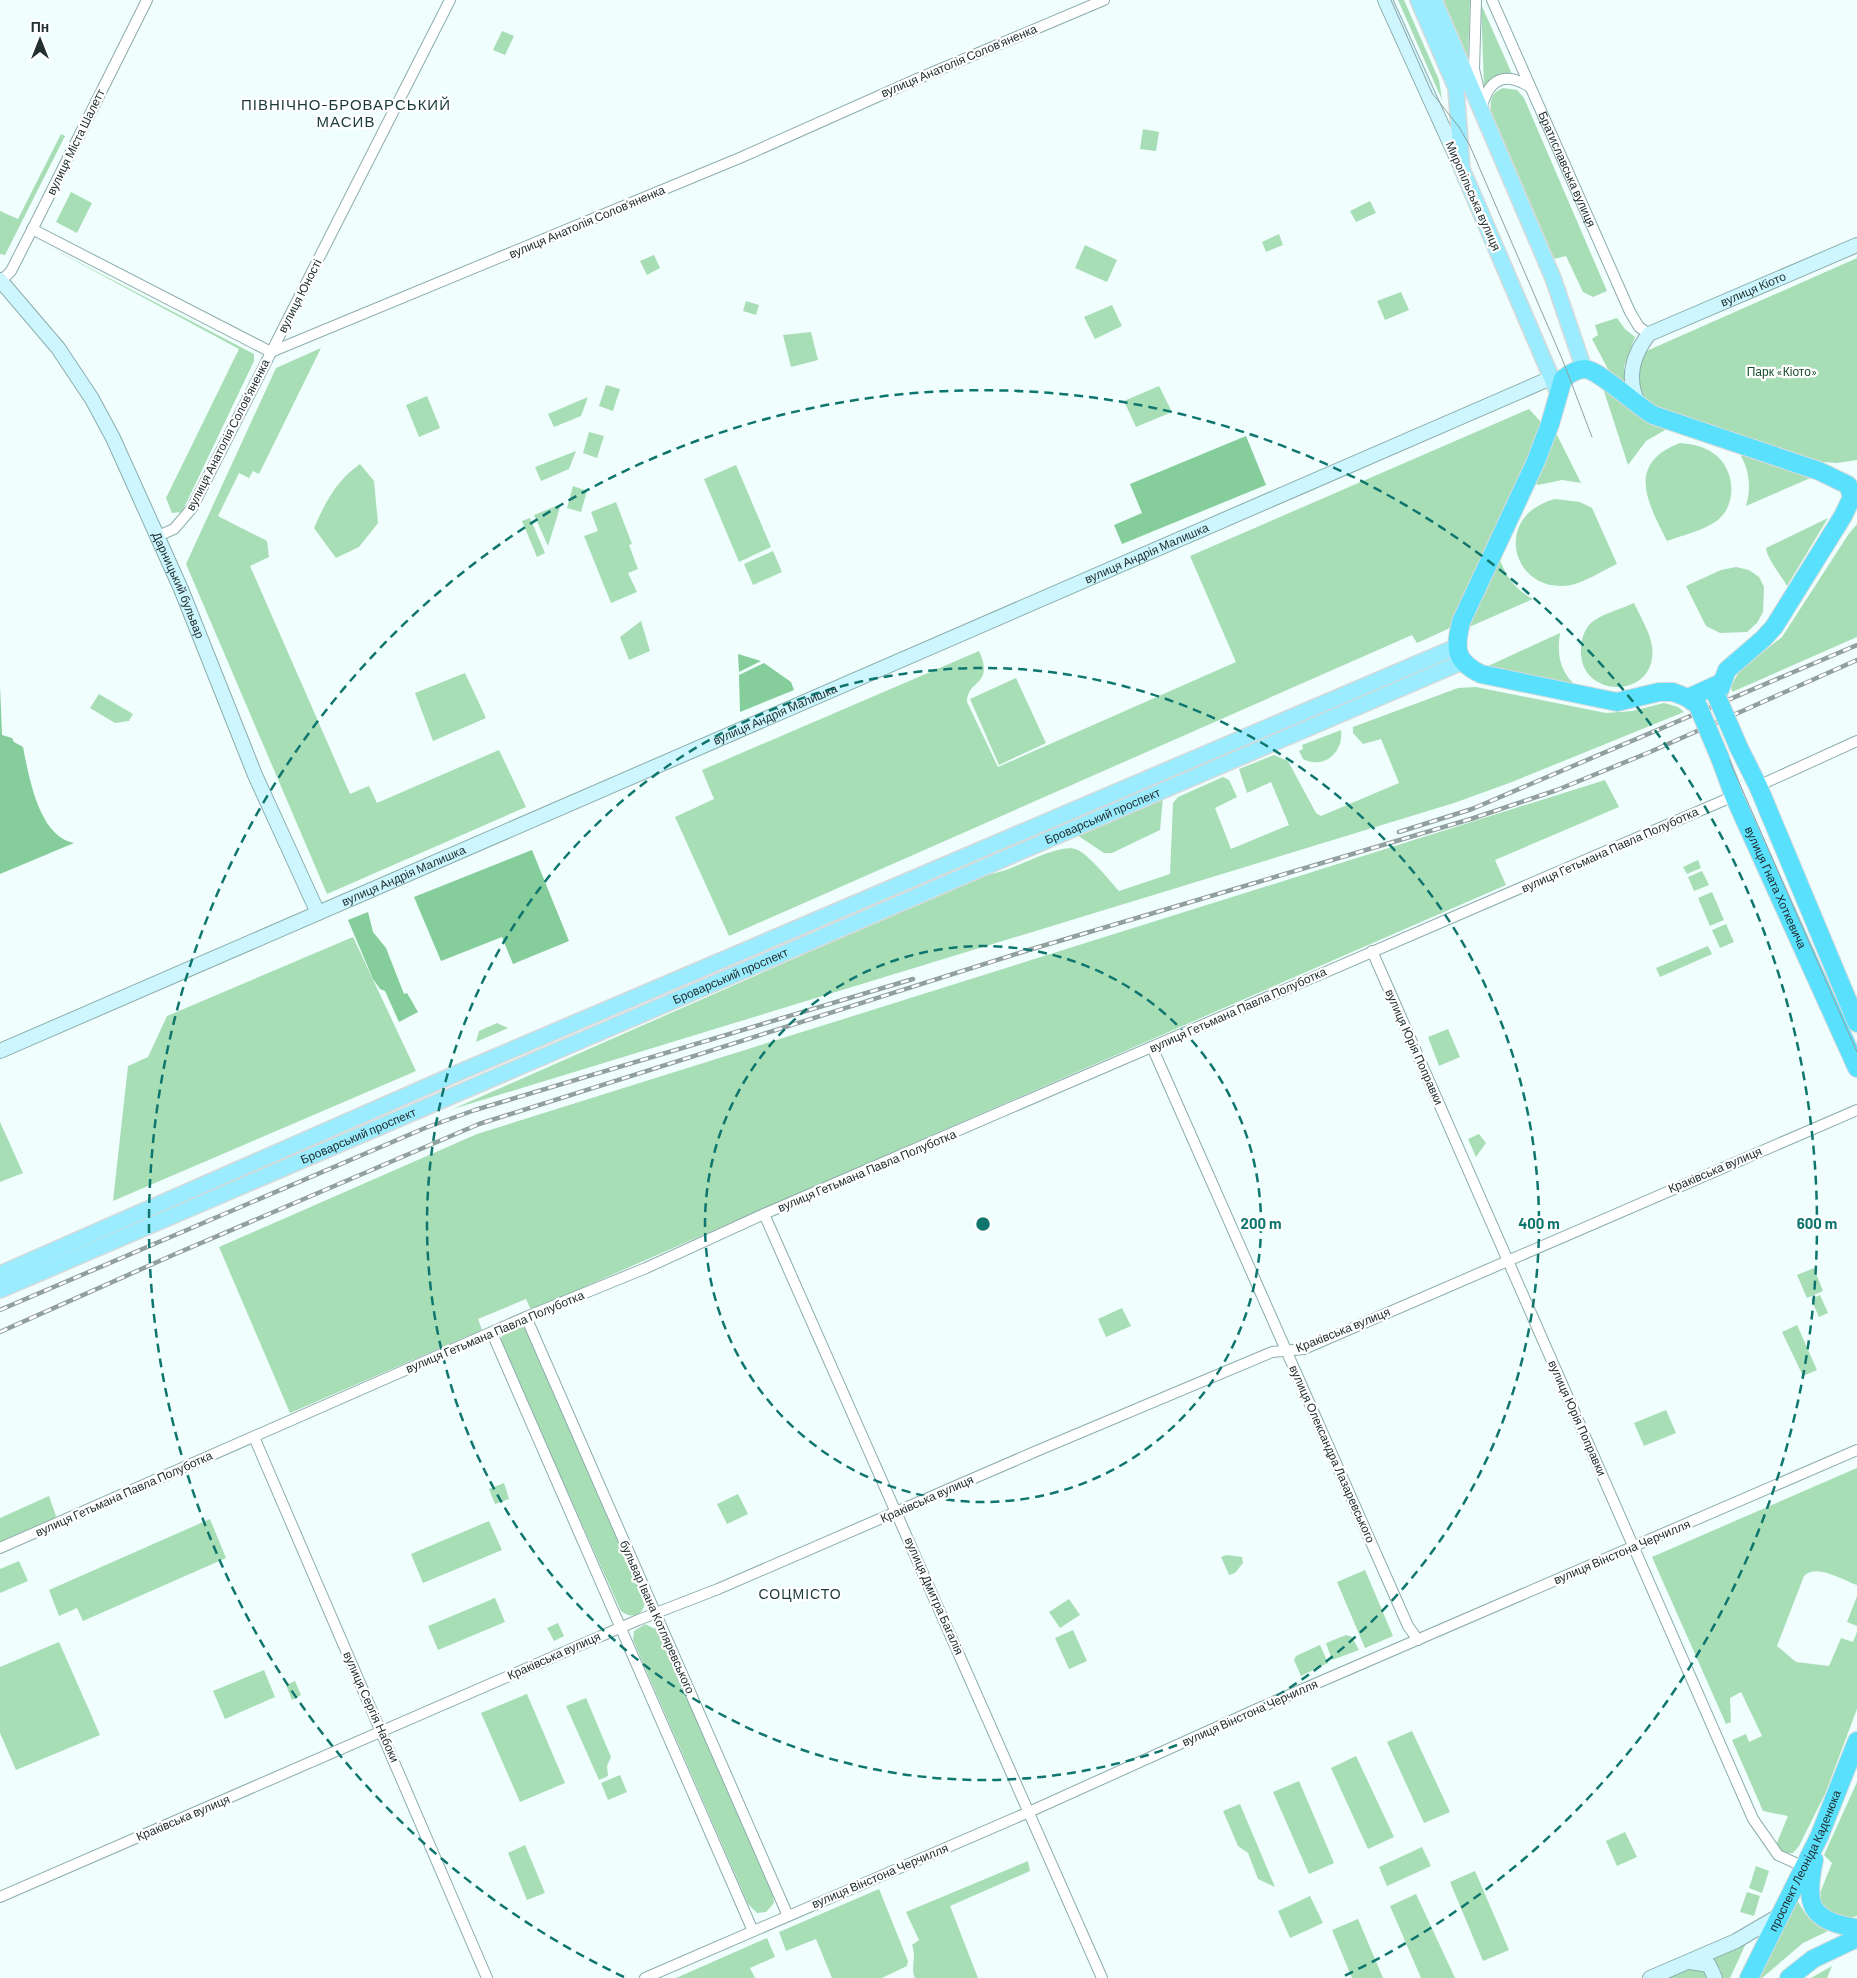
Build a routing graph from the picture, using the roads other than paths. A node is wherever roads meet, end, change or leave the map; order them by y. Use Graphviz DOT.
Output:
graph roads {
  1 [pos="147,0"];
  2 [pos="450,0"];
  3 [pos="1104,0"];
  4 [pos="1385,0"];
  5 [pos="1418,0"];
  6 [pos="1434,0"];
  7 [pos="1476,0"];
  8 [pos="1492,0"];
  9 [pos="1531,87"];
  10 [pos="1457,95"];
  11 [pos="1481,100"];
  12 [pos="1462,170"];
  13 [pos="32,229"];
  14 [pos="1857,245"];
  15 [pos="0,280"];
  16 [pos="1649,334"];
  17 [pos="271,352"];
  18 [pos="1584,369"];
  19 [pos="1554,385"];
  20 [pos="1642,409"];
  21 [pos="1854,489"];
  22 [pos="158,536"];
  23 [pos="1459,655"];
  24 [pos="1719,690"];
  25 [pos="1693,702"];
  26 [pos="1857,741"];
  27 [pos="1758,786"];
  28 [pos="1734,796"];
  29 [pos="318,914"];
  30 [pos="1372,951"];
  31 [pos="1857,1023"];
  32 [pos="1152,1047"];
  33 [pos="0,1052"];
  34 [pos="1857,1068"];
  35 [pos="1857,1110"];
  36 [pos="764,1214"];
  37 [pos="1509,1261"];
  38 [pos="0,1274"];
  39 [pos="0,1290"];
  40 [pos="526,1318"];
  41 [pos="492,1333"];
  42 [pos="1287,1352"];
  43 [pos="254,1437"];
  44 [pos="1857,1450"];
  45 [pos="897,1513"];
  46 [pos="1634,1547"];
  47 [pos="0,1548"];
  48 [pos="656,1612"];
  49 [pos="621,1627"];
  50 [pos="1418,1640"];
  51 [pos="381,1732"];
  52 [pos="1857,1741"];
  53 [pos="1029,1812"];
  54 [pos="1819,1837"];
  55 [pos="1804,1867"];
  56 [pos="0,1897"];
  57 [pos="788,1916"];
  58 [pos="1778,1917"];
  59 [pos="1857,1928"];
  60 [pos="754,1931"];
  61 [pos="1857,1938"];
  62 [pos="1689,1962"];
  63 [pos="487,1978"];
  64 [pos="645,1978"];
  65 [pos="1102,1978"];
  66 [pos="1650,1978"];
  67 [pos="1715,1978"];
  68 [pos="1749,1978"];
  69 [pos="1789,1978"];
  1 -- 13 [label="street, вулиця Міста Шалетт"];
  2 -- 17 [label="street, вулиця Юності"];
  3 -- 17 [label="street, вулиця Анатолія Соловʼяненка"];
  4 -- 12 [label="street, Миропільська вулиця"];
  5 -- 10 [label="main road"];
  6 -- 11 [label="main road"];
  7 -- 11 [label="street"];
  8 -- 9 [label="street, Братиславська вулиця"];
  9 -- 11 [label="street"];
  9 -- 16 [label="street, Братиславська вулиця"];
  10 -- 11 [label="main road"];
  10 -- 12 [label="main road"];
  11 -- 18 [label="main road"];
  12 -- 19 [label="main road, Миропільська вулиця"];
  13 -- 15 [label="street, вулиця Міста Шалетт"];
  13 -- 17 [label="street"];
  14 -- 16 [label="street, вулиця Кіото"];
  15 -- 22 [label="street, Дарницький бульвар"];
  16 -- 20 [label="street"];
  17 -- 22 [label="street, вулиця Анатолія Соловʼяненка"];
  18 -- 19 [label="highway"];
  18 -- 20 [label="highway"];
  19 -- 23 [label="highway"];
  19 -- 29 [label="street, вулиця Андрія Малишка"];
  20 -- 21 [label="highway"];
  21 -- 24 [label="highway"];
  22 -- 29 [label="street, Дарницький бульвар"];
  23 -- 25 [label="highway"];
  23 -- 38 [label="main road, Броварський проспект"];
  23 -- 39 [label="main road, Броварський проспект"];
  24 -- 25 [label="highway"];
  24 -- 27 [label="highway, вулиця Гната Хоткевича, bridge"];
  25 -- 28 [label="highway, вулиця Гната Хоткевича, bridge"];
  26 -- 27 [label="street"];
  27 -- 31 [label="highway, вулиця Гната Хоткевича"];
  28 -- 30 [label="street, вулиця Гетьмана Павла Полуботка"];
  28 -- 34 [label="highway, вулиця Гната Хоткевича"];
  29 -- 33 [label="street, вулиця Андрія Малишка"];
  30 -- 32 [label="street, вулиця Гетьмана Павла Полуботка"];
  30 -- 37 [label="street, вулиця Юрія Поправки"];
  32 -- 36 [label="street, вулиця Гетьмана Павла Полуботка"];
  32 -- 42 [label="street, вулиця Олександра Лазаревського"];
  35 -- 37 [label="street, Краківська вулиця"];
  36 -- 40 [label="street, вулиця Гетьмана Павла Полуботка"];
  36 -- 45 [label="street, вулиця Дмитра Багалія"];
  37 -- 42 [label="street, Краківська вулиця"];
  37 -- 46 [label="street, вулиця Юрія Поправки"];
  40 -- 41 [label="street, вулиця Гетьмана Павла Полуботка"];
  40 -- 48 [label="street, бульвар Івана Котляревського"];
  41 -- 43 [label="street, вулиця Гетьмана Павла Полуботка"];
  41 -- 49 [label="street"];
  42 -- 45 [label="street, Краківська вулиця"];
  42 -- 50 [label="street, вулиця Олександра Лазаревського"];
  43 -- 47 [label="street, вулиця Гетьмана Павла Полуботка"];
  43 -- 51 [label="street, вулиця Сергія Набоки"];
  44 -- 46 [label="street, вулиця Вінстона Черчилля"];
  45 -- 48 [label="street, Краківська вулиця"];
  45 -- 53 [label="street, вулиця Дмитра Багалія"];
  46 -- 50 [label="street, вулиця Вінстона Черчилля"];
  46 -- 55 [label="street, вулиця Юрія Поправки"];
  48 -- 49 [label="street, Краківська вулиця"];
  48 -- 57 [label="street, бульвар Івана Котляревського"];
  49 -- 51 [label="street, Краківська вулиця"];
  49 -- 60 [label="street"];
  50 -- 53 [label="street, вулиця Вінстона Черчилля"];
  51 -- 56 [label="street, Краківська вулиця"];
  51 -- 63 [label="street, вулиця Сергія Набоки"];
  52 -- 54 [label="highway, проспект Леоніда Каденюка"];
  53 -- 57 [label="street, вулиця Вінстона Черчилля"];
  53 -- 65 [label="street, вулиця Дмитра Багалія"];
  54 -- 55 [label="highway, проспект Леоніда Каденюка"];
  54 -- 59 [label="highway"];
  55 -- 58 [label="highway, проспект Леоніда Каденюка"];
  57 -- 60 [label="street, вулиця Вінстона Черчилля"];
  58 -- 62 [label="street"];
  58 -- 68 [label="highway, проспект Леоніда Каденюка"];
  60 -- 64 [label="street, вулиця Вінстона Черчилля"];
  61 -- 69 [label="highway"];
  62 -- 66 [label="street"];
  62 -- 67 [label="street"];
}
